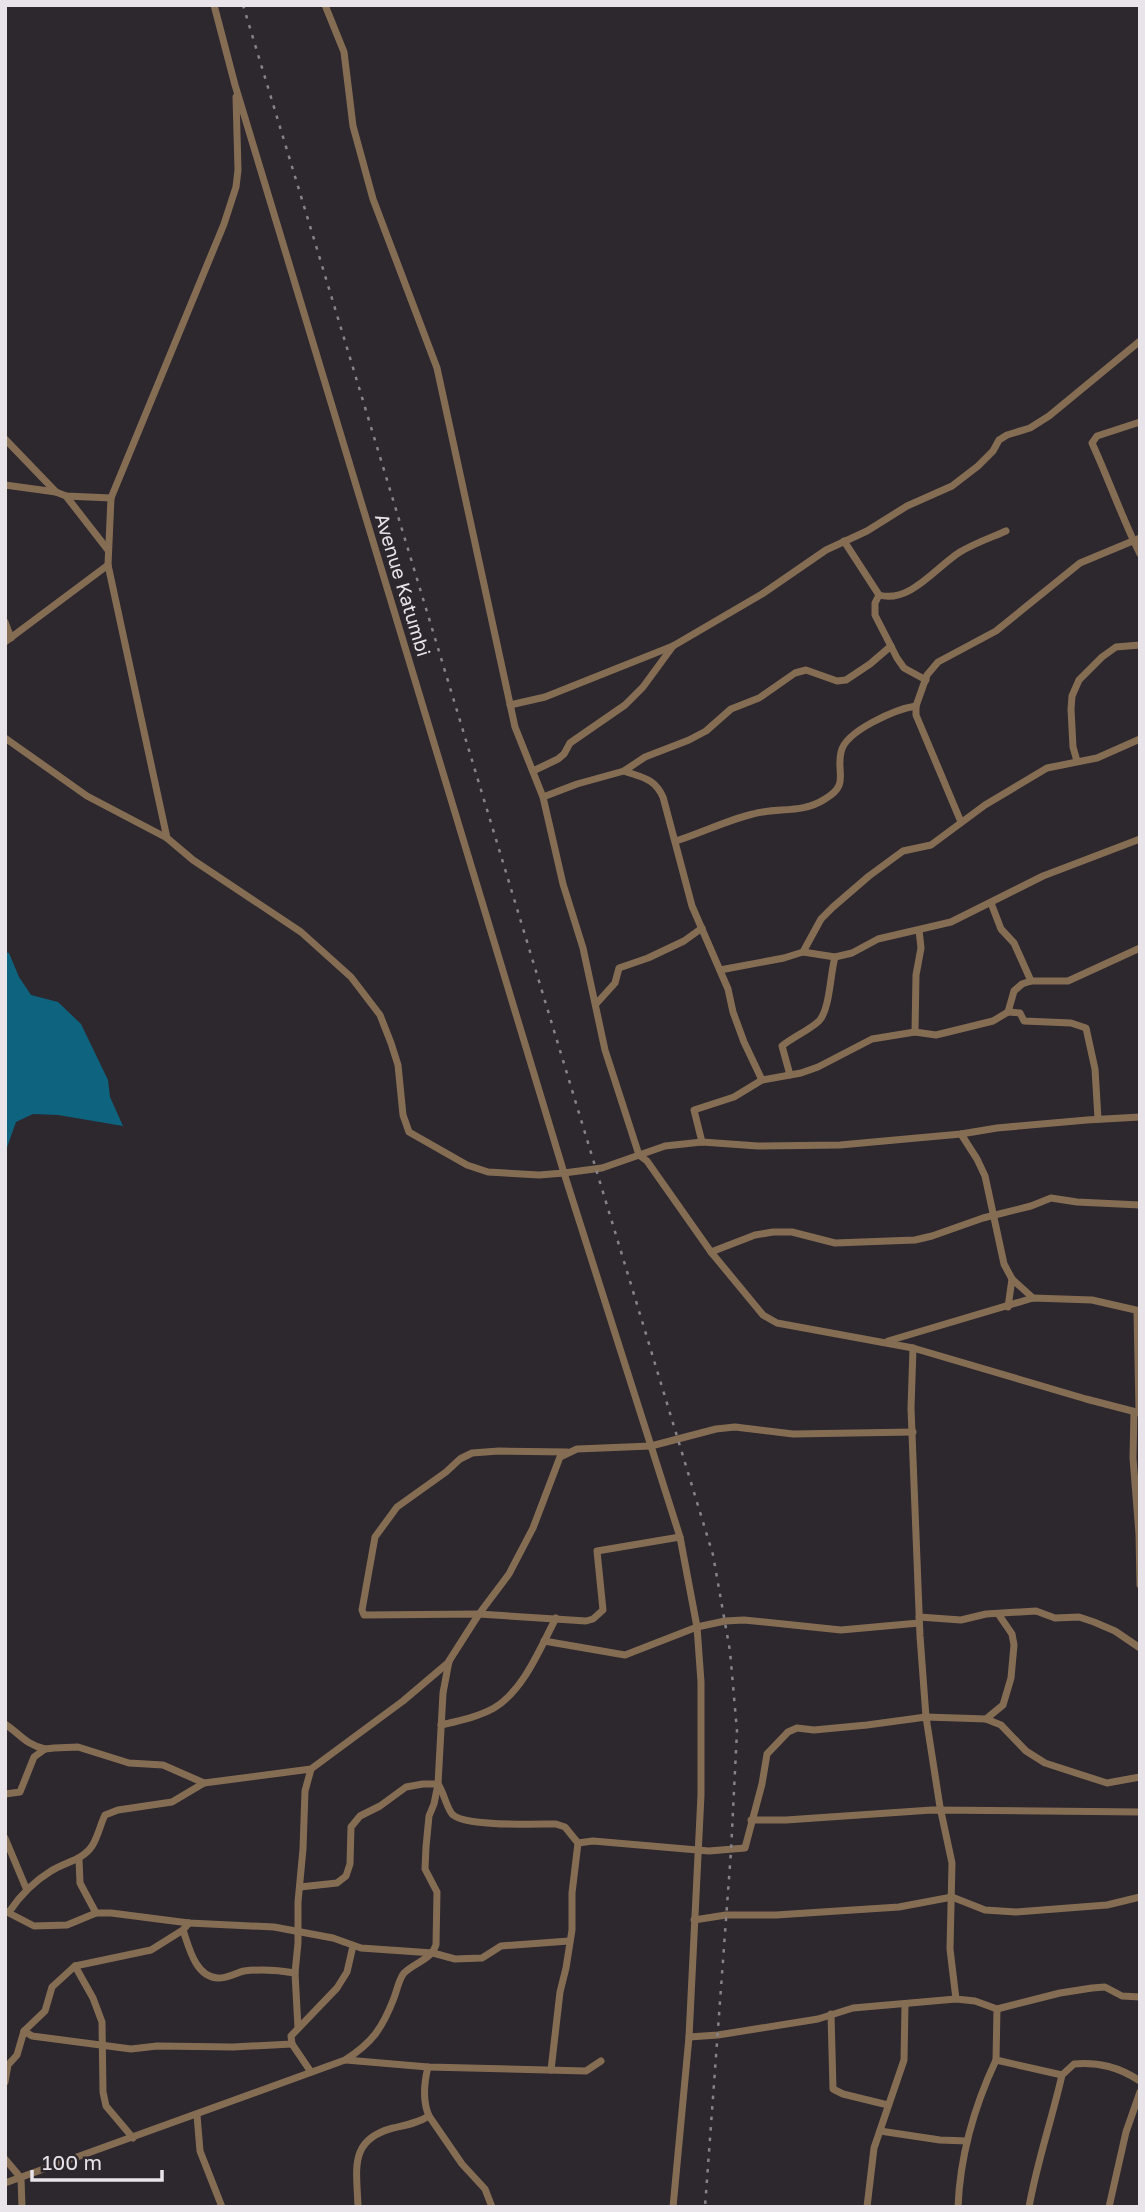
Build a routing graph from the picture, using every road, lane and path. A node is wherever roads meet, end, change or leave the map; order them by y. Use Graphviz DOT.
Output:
graph roads {
  1 [pos="214,5"];
  2 [pos="325,5"];
  3 [pos="236,85"];
  4 [pos="1140,341"];
  5 [pos="1140,422"];
  6 [pos="5,439"];
  7 [pos="5,485"];
  8 [pos="56,492"];
  9 [pos="66,496"];
  10 [pos="111,498"];
  11 [pos="1006,531"];
  12 [pos="1136,540"];
  13 [pos="844,541"];
  14 [pos="107,550"];
  15 [pos="1140,554"];
  16 [pos="108,565"];
  17 [pos="879,595"];
  18 [pos="5,622"];
  19 [pos="8,640"];
  20 [pos="1140,645"];
  21 [pos="673,646"];
  22 [pos="891,646"];
  23 [pos="926,680"];
  24 [pos="510,705"];
  25 [pos="916,706"];
  26 [pos="5,738"];
  27 [pos="1140,739"];
  28 [pos="1077,761"];
  29 [pos="533,771"];
  30 [pos="624,771"];
  31 [pos="542,797"];
  32 [pos="961,822"];
  33 [pos="167,838"];
  34 [pos="1140,839"];
  35 [pos="676,841"];
  36 [pos="990,903"];
  37 [pos="702,928"];
  38 [pos="919,930"];
  39 [pos="1140,948"];
  40 [pos="803,952"];
  41 [pos="835,957"];
  42 [pos="720,970"];
  43 [pos="1031,981"];
  44 [pos="596,1004"];
  45 [pos="1008,1012"];
  46 [pos="915,1032"];
  47 [pos="790,1075"];
  48 [pos="762,1080"];
  49 [pos="1140,1117"];
  50 [pos="1098,1119"];
  51 [pos="961,1135"];
  52 [pos="702,1142"];
  53 [pos="639,1155"];
  54 [pos="564,1173"];
  55 [pos="1140,1205"];
  56 [pos="993,1216"];
  57 [pos="711,1252"];
  58 [pos="1013,1279"];
  59 [pos="1033,1298"];
  60 [pos="1008,1307"];
  61 [pos="1139,1311"];
  62 [pos="884,1342"];
  63 [pos="913,1348"];
  64 [pos="1138,1413"];
  65 [pos="914,1432"];
  66 [pos="651,1446"];
  67 [pos="567,1452"];
  68 [pos="680,1537"];
  69 [pos="1139,1567"];
  70 [pos="1140,1585"];
  71 [pos="479,1614"];
  72 [pos="999,1615"];
  73 [pos="556,1618"];
  74 [pos="919,1620"];
  75 [pos="697,1627"];
  76 [pos="544,1641"];
  77 [pos="1140,1648"];
  78 [pos="449,1661"];
  79 [pos="926,1717"];
  80 [pos="986,1718"];
  81 [pos="5,1724"];
  82 [pos="441,1725"];
  83 [pos="45,1749"];
  84 [pos="312,1769"];
  85 [pos="1140,1777"];
  86 [pos="204,1783"];
  87 [pos="438,1784"];
  88 [pos="5,1794"];
  89 [pos="941,1810"];
  90 [pos="1140,1812"];
  91 [pos="751,1820"];
  92 [pos="5,1838"];
  93 [pos="578,1843"];
  94 [pos="698,1848"];
  95 [pos="79,1859"];
  96 [pos="300,1887"];
  97 [pos="26,1888"];
  98 [pos="951,1897"];
  99 [pos="1140,1897"];
  100 [pos="7,1911"];
  101 [pos="96,1913"];
  102 [pos="694,1920"];
  103 [pos="189,1923"];
  104 [pos="183,1930"];
  105 [pos="298,1932"];
  106 [pos="569,1941"];
  107 [pos="353,1945"];
  108 [pos="433,1953"];
  109 [pos="75,1966"];
  110 [pos="295,1973"];
  111 [pos="1140,1997"];
  112 [pos="956,1999"];
  113 [pos="905,2005"];
  114 [pos="997,2009"];
  115 [pos="831,2014"];
  116 [pos="298,2028"];
  117 [pos="24,2031"];
  118 [pos="689,2037"];
  119 [pos="292,2040"];
  120 [pos="104,2046"];
  121 [pos="345,2060"];
  122 [pos="996,2060"];
  123 [pos="601,2061"];
  124 [pos="428,2067"];
  125 [pos="551,2070"];
  126 [pos="311,2072"];
  127 [pos="1062,2075"];
  128 [pos="1140,2081"];
  129 [pos="5,2082"];
  130 [pos="1140,2092"];
  131 [pos="888,2105"];
  132 [pos="197,2115"];
  133 [pos="429,2116"];
  134 [pos="880,2131"];
  135 [pos="133,2138"];
  136 [pos="967,2141"];
  137 [pos="5,2159"];
  138 [pos="21,2178"];
  139 [pos="5,2183"];
  140 [pos="22,2207"];
  141 [pos="222,2207"];
  142 [pos="358,2207"];
  143 [pos="492,2207"];
  144 [pos="673,2207"];
  145 [pos="867,2207"];
  146 [pos="958,2207"];
  147 [pos="1029,2207"];
  148 [pos="1109,2207"];
  1 -- 3 [label="street, Avenue Katumbi"];
  2 -- 24 [label="street"];
  3 -- 10 [label="street"];
  3 -- 54 [label="street, Avenue Katumbi"];
  4 -- 13 [label="street"];
  5 -- 12 [label="street"];
  6 -- 8 [label="street"];
  7 -- 8 [label="street"];
  8 -- 9 [label="street"];
  9 -- 10 [label="street"];
  9 -- 14 [label="street"];
  10 -- 14 [label="street"];
  11 -- 17 [label="street"];
  12 -- 15 [label="street"];
  12 -- 23 [label="street"];
  13 -- 17 [label="street"];
  13 -- 21 [label="street"];
  14 -- 16 [label="street"];
  16 -- 19 [label="street"];
  16 -- 33 [label="street"];
  17 -- 22 [label="street"];
  18 -- 19 [label="street"];
  20 -- 28 [label="street"];
  21 -- 24 [label="street"];
  21 -- 29 [label="street"];
  22 -- 23 [label="street"];
  22 -- 30 [label="street"];
  23 -- 25 [label="street"];
  24 -- 29 [label="street"];
  25 -- 32 [label="street"];
  25 -- 35 [label="street"];
  26 -- 33 [label="street"];
  27 -- 28 [label="street"];
  28 -- 32 [label="street"];
  29 -- 31 [label="street"];
  30 -- 31 [label="street"];
  30 -- 35 [label="street"];
  31 -- 44 [label="street"];
  32 -- 40 [label="street"];
  33 -- 54 [label="street"];
  34 -- 36 [label="street"];
  35 -- 37 [label="street"];
  36 -- 38 [label="street"];
  36 -- 43 [label="street"];
  37 -- 42 [label="street"];
  37 -- 44 [label="street"];
  38 -- 41 [label="street"];
  38 -- 46 [label="street"];
  39 -- 43 [label="street"];
  40 -- 41 [label="street"];
  40 -- 42 [label="street"];
  41 -- 47 [label="street"];
  42 -- 48 [label="street"];
  43 -- 45 [label="street"];
  44 -- 53 [label="street"];
  45 -- 46 [label="street"];
  45 -- 50 [label="street"];
  46 -- 47 [label="street"];
  47 -- 48 [label="street"];
  48 -- 52 [label="street"];
  49 -- 50 [label="street"];
  50 -- 51 [label="street"];
  51 -- 52 [label="street"];
  51 -- 56 [label="street"];
  52 -- 53 [label="street"];
  53 -- 54 [label="street"];
  53 -- 57 [label="street"];
  54 -- 66 [label="street, Avenue Katumbi"];
  55 -- 56 [label="street"];
  56 -- 57 [label="street"];
  56 -- 58 [label="street"];
  57 -- 62 [label="street"];
  58 -- 59 [label="street"];
  58 -- 60 [label="street"];
  59 -- 60 [label="street"];
  59 -- 61 [label="street"];
  60 -- 62 [label="street"];
  61 -- 64 [label="street"];
  62 -- 63 [label="street"];
  63 -- 64 [label="street"];
  63 -- 65 [label="street"];
  64 -- 69 [label="street"];
  65 -- 66 [label="street"];
  65 -- 74 [label="street"];
  66 -- 67 [label="street"];
  66 -- 68 [label="street, Avenue Katumbi"];
  67 -- 71 [label="street"];
  67 -- 71 [label="street"];
  68 -- 73 [label="street"];
  68 -- 75 [label="street, Avenue Katumbi"];
  69 -- 70 [label="street"];
  71 -- 73 [label="street"];
  71 -- 78 [label="street"];
  72 -- 74 [label="street"];
  72 -- 77 [label="street"];
  72 -- 80 [label="street"];
  73 -- 76 [label="street"];
  74 -- 75 [label="street"];
  74 -- 79 [label="street"];
  75 -- 76 [label="street"];
  75 -- 94 [label="street, Avenue Katumbi"];
  76 -- 82 [label="street"];
  78 -- 82 [label="street"];
  78 -- 84 [label="street"];
  79 -- 80 [label="street"];
  79 -- 89 [label="street"];
  79 -- 91 [label="street"];
  80 -- 85 [label="street"];
  81 -- 83 [label="street"];
  82 -- 87 [label="street"];
  83 -- 86 [label="street"];
  83 -- 88 [label="street"];
  84 -- 86 [label="street"];
  84 -- 96 [label="street"];
  86 -- 95 [label="street"];
  87 -- 93 [label="street"];
  87 -- 96 [label="street"];
  87 -- 108 [label="street"];
  89 -- 90 [label="street"];
  89 -- 91 [label="street"];
  89 -- 98 [label="street"];
  91 -- 94 [label="street"];
  92 -- 97 [label="street"];
  93 -- 94 [label="street"];
  93 -- 106 [label="street"];
  94 -- 102 [label="street, Avenue Katumbi"];
  95 -- 97 [label="street"];
  95 -- 101 [label="street"];
  96 -- 105 [label="street"];
  97 -- 100 [label="street"];
  98 -- 99 [label="street"];
  98 -- 102 [label="street"];
  98 -- 112 [label="street"];
  100 -- 101 [label="street"];
  101 -- 103 [label="street"];
  102 -- 118 [label="street, Avenue Katumbi"];
  103 -- 104 [label="street"];
  103 -- 105 [label="street"];
  104 -- 109 [label="street"];
  104 -- 110 [label="street"];
  105 -- 107 [label="street"];
  105 -- 110 [label="street"];
  106 -- 108 [label="street"];
  106 -- 125 [label="street"];
  107 -- 108 [label="street"];
  107 -- 116 [label="street"];
  108 -- 121 [label="street"];
  109 -- 117 [label="street"];
  109 -- 120 [label="street"];
  110 -- 116 [label="street"];
  111 -- 114 [label="street"];
  112 -- 113 [label="street"];
  112 -- 114 [label="street"];
  113 -- 115 [label="street"];
  113 -- 131 [label="street"];
  114 -- 122 [label="street"];
  115 -- 118 [label="street"];
  115 -- 131 [label="street"];
  116 -- 119 [label="street"];
  117 -- 120 [label="street"];
  117 -- 129 [label="street"];
  118 -- 144 [label="street, Avenue Katumbi"];
  119 -- 120 [label="street"];
  119 -- 126 [label="street"];
  120 -- 135 [label="street"];
  121 -- 124 [label="street"];
  121 -- 126 [label="street"];
  122 -- 127 [label="street"];
  122 -- 136 [label="street"];
  123 -- 125 [label="street"];
  124 -- 125 [label="street"];
  124 -- 133 [label="street"];
  126 -- 132 [label="street"];
  127 -- 128 [label="street"];
  127 -- 147 [label="street"];
  130 -- 148 [label="street"];
  131 -- 134 [label="street"];
  132 -- 135 [label="street"];
  132 -- 141 [label="street"];
  133 -- 142 [label="street"];
  133 -- 143 [label="street"];
  134 -- 136 [label="street"];
  134 -- 145 [label="street"];
  135 -- 138 [label="street"];
  136 -- 146 [label="street"];
  137 -- 138 [label="street"];
  138 -- 139 [label="street"];
  138 -- 140 [label="street"];
}
